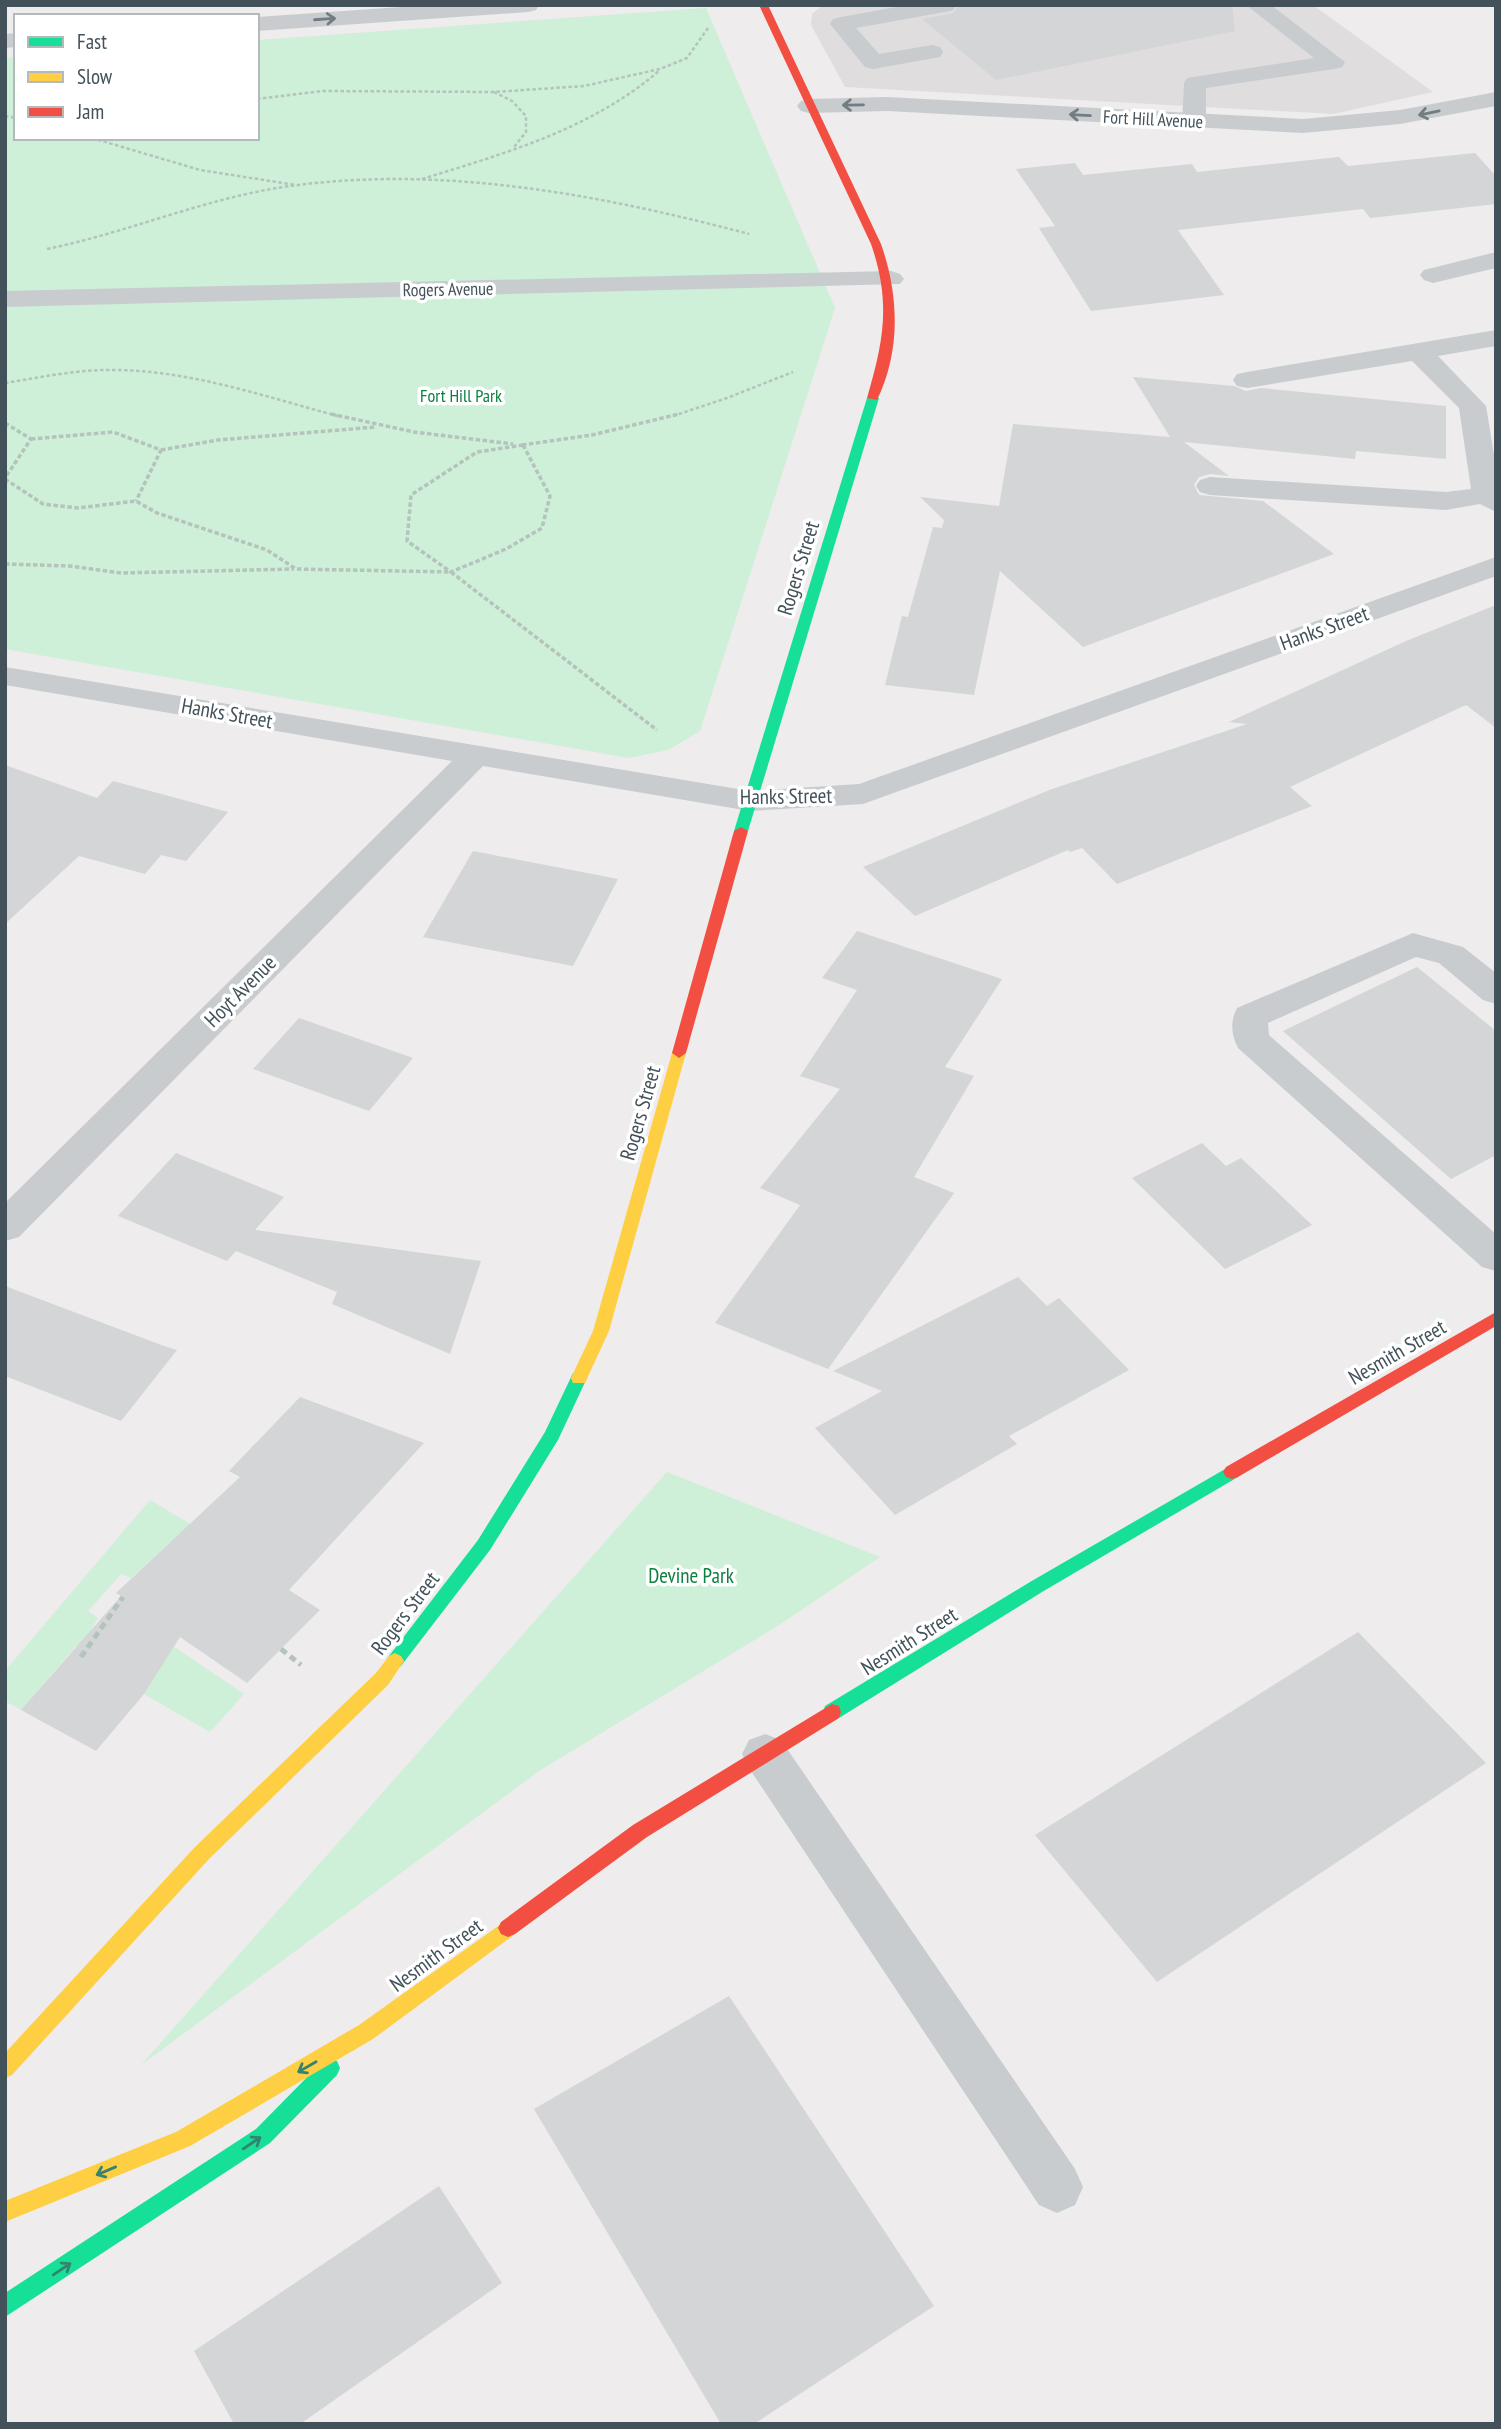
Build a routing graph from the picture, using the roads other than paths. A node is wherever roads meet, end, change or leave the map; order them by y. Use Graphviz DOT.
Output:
graph roads {
  1 [pos="528,5"];
  2 [pos="762,5"];
  3 [pos="945,5"];
  4 [pos="1256,5"];
  5 [pos="259,24"];
  6 [pos="932,52"];
  7 [pos="1496,99"];
  8 [pos="809,106"];
  9 [pos="1194,121"];
  10 [pos="1496,260"];
  11 [pos="1433,275"];
  12 [pos="891,279"];
  13 [pos="5,299"];
  14 [pos="1496,338"];
  15 [pos="1418,352"];
  16 [pos="1247,380"];
  17 [pos="1210,486"];
  18 [pos="1491,499"];
  19 [pos="1496,566"];
  20 [pos="5,676"];
  21 [pos="476,755"];
  22 [pos="750,801"];
  23 [pos="1496,992"];
  24 [pos="5,1227"];
  25 [pos="1496,1257"];
  26 [pos="1496,1318"];
  27 [pos="765,1754"];
  28 [pos="366,2032"];
  29 [pos="5,2068"];
  30 [pos="1057,2188"];
  31 [pos="5,2212"];
  32 [pos="5,2306"];
  5 -- 1 [label="street, one-way"];
  2 -- 8 [label="street, Rogers Street"];
  3 -- 6 [label="street"];
  4 -- 9 [label="street"];
  7 -- 9 [label="street, Fort Hill Avenue, one-way"];
  9 -- 8 [label="street, Fort Hill Avenue, one-way"];
  8 -- 12 [label="street, Rogers Street"];
  10 -- 11 [label="street"];
  12 -- 13 [label="street, Rogers Avenue"];
  12 -- 22 [label="street, Rogers Street"];
  14 -- 15 [label="street"];
  15 -- 16 [label="street"];
  15 -- 18 [label="street"];
  17 -- 18 [label="street"];
  19 -- 22 [label="street, Hanks Street"];
  20 -- 21 [label="street, Hanks Street"];
  21 -- 22 [label="street, Hanks Street"];
  21 -- 24 [label="street, Hoyt Avenue"];
  22 -- 29 [label="street, Rogers Street"];
  23 -- 25 [label="street"];
  26 -- 27 [label="street, Nesmith Street"];
  27 -- 28 [label="street, Nesmith Street"];
  27 -- 30 [label="street"];
  28 -- 31 [label="street, Nesmith Street, one-way"];
  32 -- 28 [label="street, Nesmith Street, one-way"];
}
